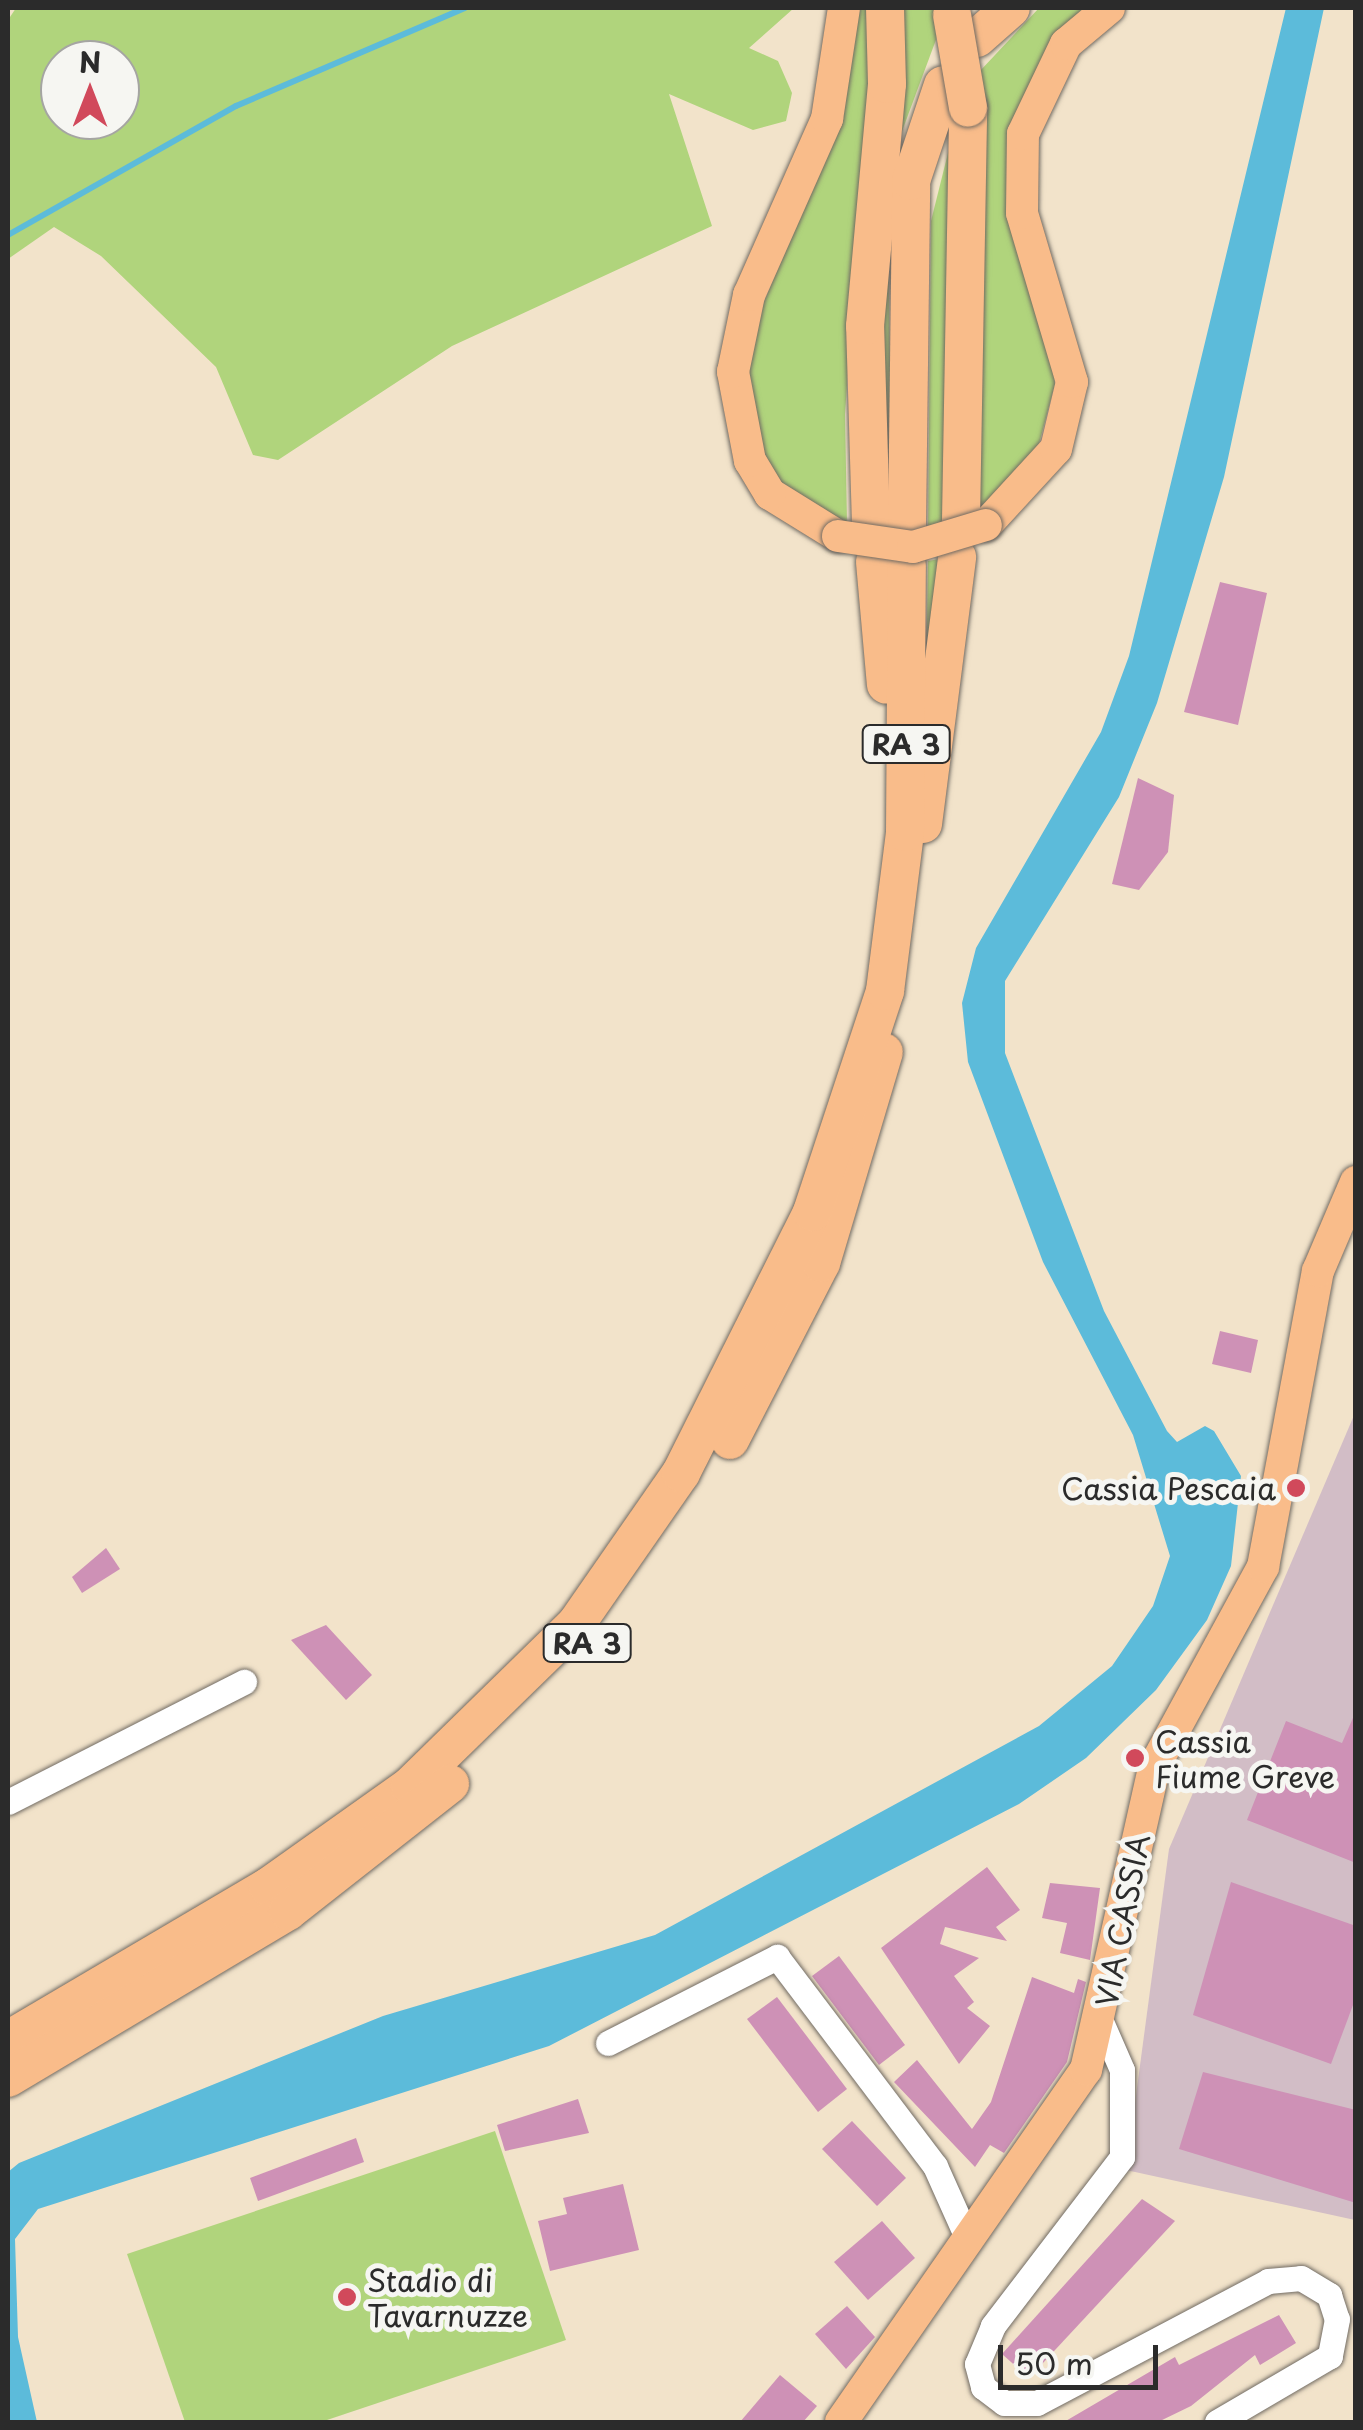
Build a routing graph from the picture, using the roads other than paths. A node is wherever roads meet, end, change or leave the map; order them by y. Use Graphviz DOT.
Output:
graph roads {
  1 [pos="844,8"];
  2 [pos="885,8"];
  3 [pos="1011,8"];
  4 [pos="1109,8"];
  5 [pos="960,20"];
  6 [pos="956,97"];
  7 [pos="968,534"];
  8 [pos="880,543"];
  9 [pos="895,922"];
  10 [pos="885,991"];
  11 [pos="1356,1182"];
  12 [pos="244,1682"];
  13 [pos="8,1802"];
  14 [pos="1102,2024"];
  15 [pos="8,2040"];
  16 [pos="608,2043"];
  17 [pos="8,2078"];
  18 [pos="969,2242"];
  19 [pos="1044,2413"];
  20 [pos="841,2422"];
  21 [pos="1217,2422"];
  1 -- 8 [label="main road"];
  2 -- 8 [label="highway"];
  3 -- 5 [label="highway"];
  4 -- 7 [label="main road"];
  5 -- 6 [label="highway, bridge"];
  6 -- 7 [label="highway"];
  6 -- 8 [label="highway, RA 3"];
  7 -- 8 [label="main road, bridge"];
  7 -- 9 [label="highway"];
  8 -- 9 [label="highway, RA 3"];
  9 -- 10 [label="highway, RA 3"];
  10 -- 15 [label="highway, RA 3"];
  10 -- 17 [label="highway, RA 3"];
  11 -- 14 [label="main road, VIA CASSIA"];
  12 -- 13 [label="street"];
  14 -- 18 [label="main road, VIA CASSIA"];
  14 -- 19 [label="street"];
  16 -- 18 [label="street"];
  18 -- 20 [label="main road, VIA CASSIA"];
  19 -- 21 [label="street"];
}
